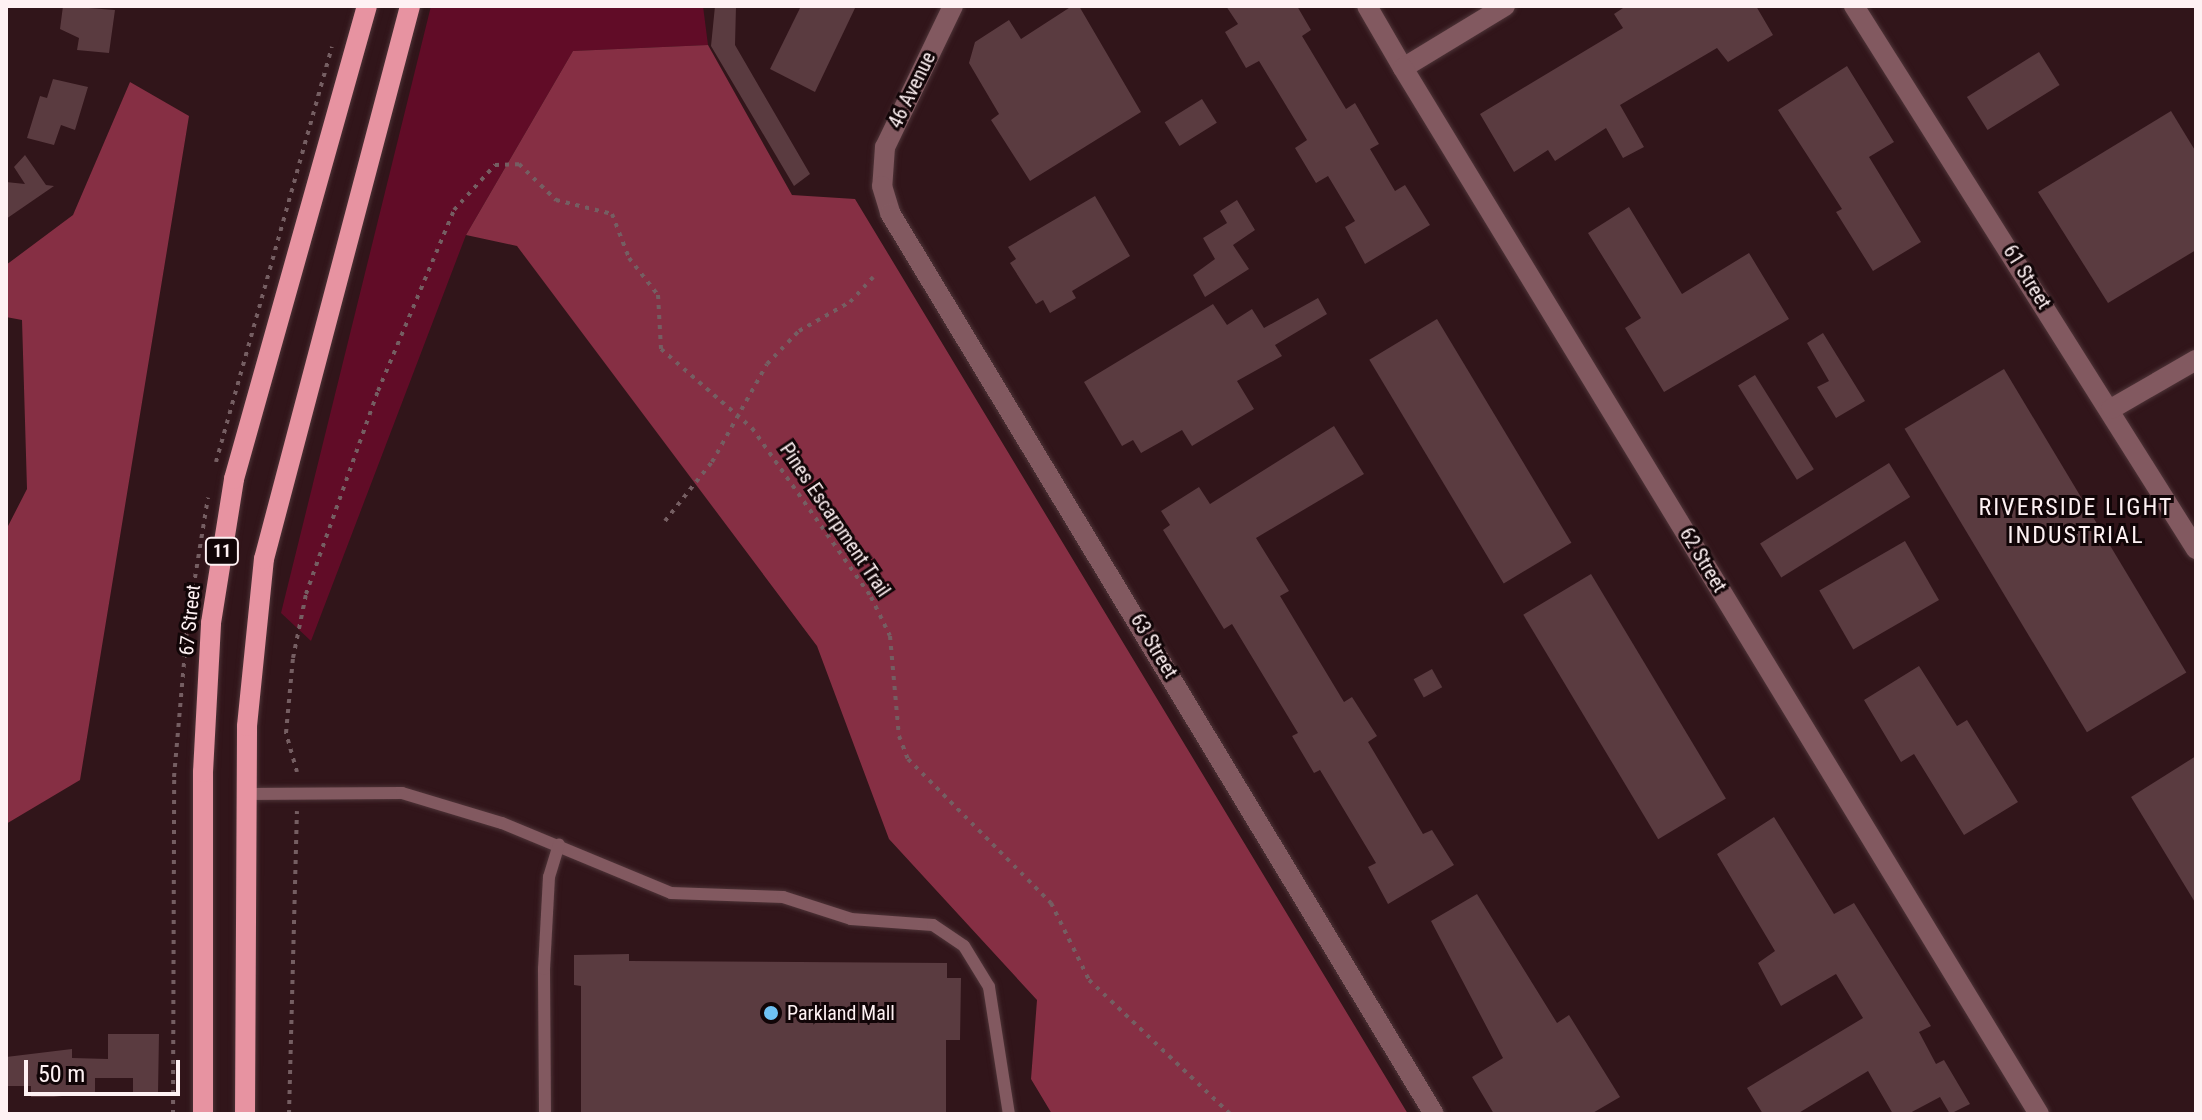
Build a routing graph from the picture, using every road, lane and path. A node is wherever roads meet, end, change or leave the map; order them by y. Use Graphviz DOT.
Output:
graph roads {
  1 [pos="367,6"];
  2 [pos="410,6"];
  3 [pos="953,6"];
  4 [pos="1367,6"];
  5 [pos="1505,6"];
  6 [pos="1854,6"];
  7 [pos="1403,68"];
  8 [pos="881,176"];
  9 [pos="873,277"];
  10 [pos="2196,360"];
  11 [pos="2111,409"];
  12 [pos="736,410"];
  13 [pos="665,521"];
  14 [pos="2196,549"];
  15 [pos="297,772"];
  16 [pos="245,794"];
  17 [pos="297,811"];
  18 [pos="559,844"];
  19 [pos="203,1114"];
  20 [pos="245,1114"];
  21 [pos="289,1114"];
  22 [pos="545,1114"];
  23 [pos="1009,1114"];
  24 [pos="1230,1114"];
  25 [pos="1434,1114"];
  26 [pos="2039,1114"];
  1 -- 19 [label="main road, 67 Street / 11"];
  2 -- 16 [label="main road, 11"];
  3 -- 8 [label="street, 46 Avenue"];
  4 -- 7 [label="street, 62 Street"];
  5 -- 7 [label="street"];
  6 -- 11 [label="street, 61 Street"];
  7 -- 26 [label="street, 62 Street"];
  8 -- 25 [label="street, 63 Street"];
  9 -- 12 [label="path"];
  10 -- 11 [label="street"];
  11 -- 14 [label="street, 61 Street"];
  12 -- 13 [label="path"];
  12 -- 15 [label="path, Pines Escarpment Trail"];
  12 -- 24 [label="path, Pines Escarpment Trail"];
  16 -- 18 [label="lane"];
  16 -- 20 [label="main road, 11"];
  17 -- 21 [label="path"];
  18 -- 22 [label="lane"];
  18 -- 23 [label="lane"];
}
